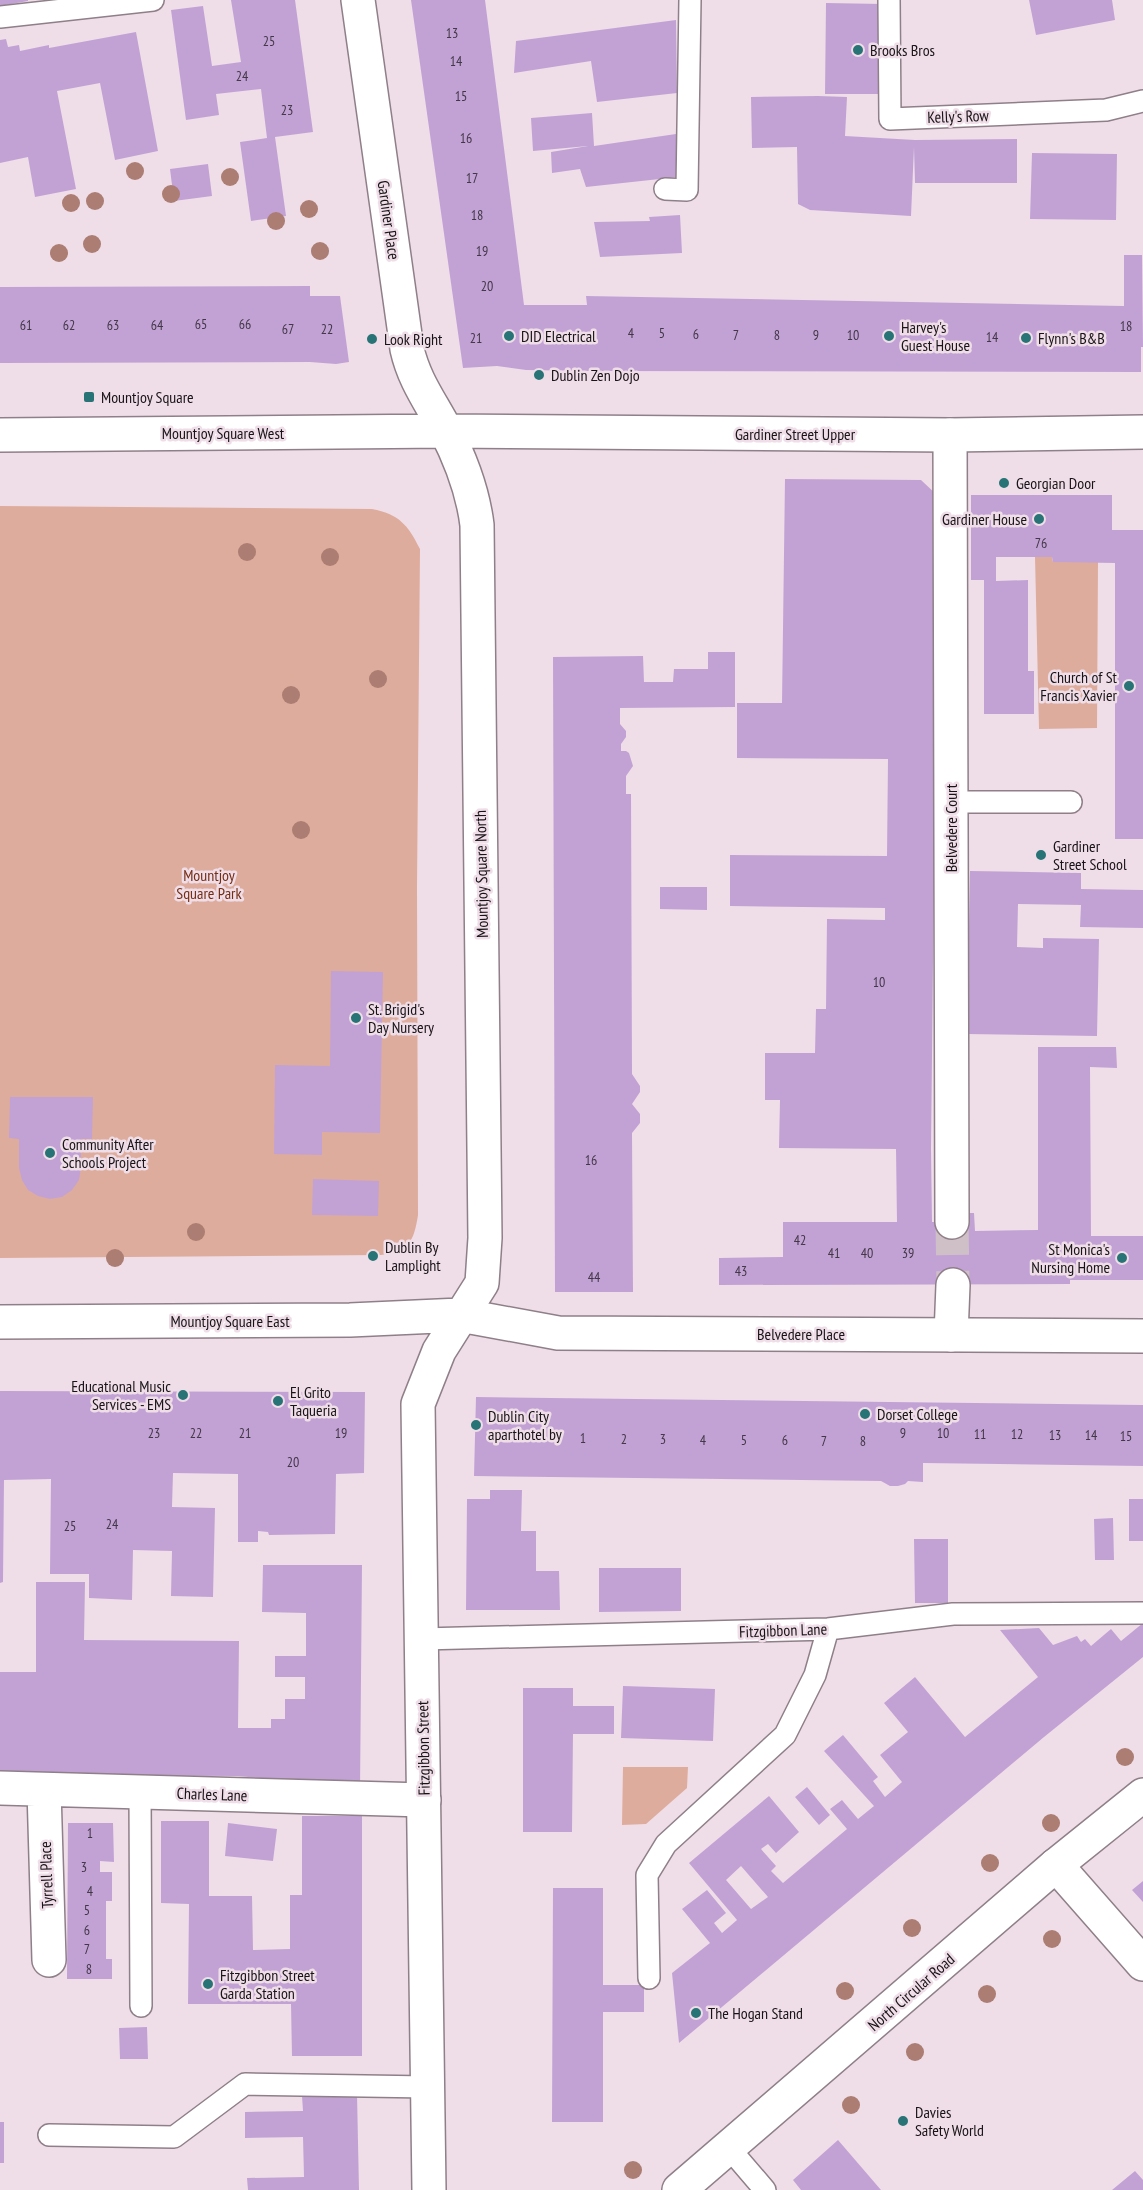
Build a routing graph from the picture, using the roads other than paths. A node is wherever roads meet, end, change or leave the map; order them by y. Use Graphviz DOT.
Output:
graph roads {
  1 [pos="153,0"];
  2 [pos="358,0"];
  3 [pos="690,0"];
  4 [pos="889,0"];
  5 [pos="0,17"];
  6 [pos="1143,101"];
  7 [pos="665,189"];
  8 [pos="446,431"];
  9 [pos="1143,432"];
  10 [pos="0,435"];
  11 [pos="950,435"];
  12 [pos="951,802"];
  13 [pos="1071,802"];
  14 [pos="952,1222"];
  15 [pos="952,1285"];
  16 [pos="460,1315"];
  17 [pos="0,1322"];
  18 [pos="951,1335"];
  19 [pos="1143,1336"];
  20 [pos="1143,1613"];
  21 [pos="828,1629"];
  22 [pos="422,1639"];
  23 [pos="0,1788"];
  24 [pos="44,1790"];
  25 [pos="140,1792"];
  26 [pos="1143,1795"];
  27 [pos="424,1800"];
  28 [pos="1056,1865"];
  29 [pos="49,1960"];
  30 [pos="1143,1964"];
  31 [pos="649,1978"];
  32 [pos="141,2006"];
  33 [pos="428,2087"];
  34 [pos="48,2135"];
  35 [pos="729,2148"];
  36 [pos="429,2190"];
  37 [pos="679,2190"];
  38 [pos="765,2190"];
  1 -- 5 [label="lane"];
  2 -- 8 [label="street, Gardiner Place"];
  3 -- 7 [label="lane"];
  4 -- 6 [label="lane, Kelly's Row"];
  8 -- 10 [label="street, Mountjoy Square West"];
  8 -- 11 [label="street, Gardiner Street Upper"];
  8 -- 16 [label="street, Mountjoy Square North"];
  9 -- 11 [label="street, Gardiner Street Upper"];
  11 -- 12 [label="street, Belvedere Court"];
  12 -- 13 [label="lane"];
  12 -- 14 [label="street, Belvedere Court"];
  15 -- 18 [label="street"];
  16 -- 17 [label="street, Mountjoy Square East"];
  16 -- 18 [label="street, Belvedere Place"];
  16 -- 22 [label="street, Fitzgibbon Street"];
  18 -- 19 [label="street, Belvedere Place"];
  20 -- 21 [label="lane, Fitzgibbon Lane"];
  21 -- 22 [label="lane, Fitzgibbon Lane"];
  21 -- 31 [label="lane"];
  22 -- 27 [label="street, Fitzgibbon Street"];
  23 -- 24 [label="street, Charles Lane"];
  24 -- 25 [label="street, Charles Lane"];
  24 -- 29 [label="street, Tyrrell Place"];
  25 -- 27 [label="street, Charles Lane"];
  25 -- 32 [label="lane"];
  26 -- 28 [label="street, North Circular Road"];
  27 -- 33 [label="street, Fitzgibbon Street"];
  28 -- 30 [label="street"];
  28 -- 35 [label="street, North Circular Road"];
  33 -- 34 [label="lane"];
  33 -- 36 [label="street, Fitzgibbon Street"];
  35 -- 37 [label="street, North Circular Road"];
  35 -- 38 [label="lane"];
}
